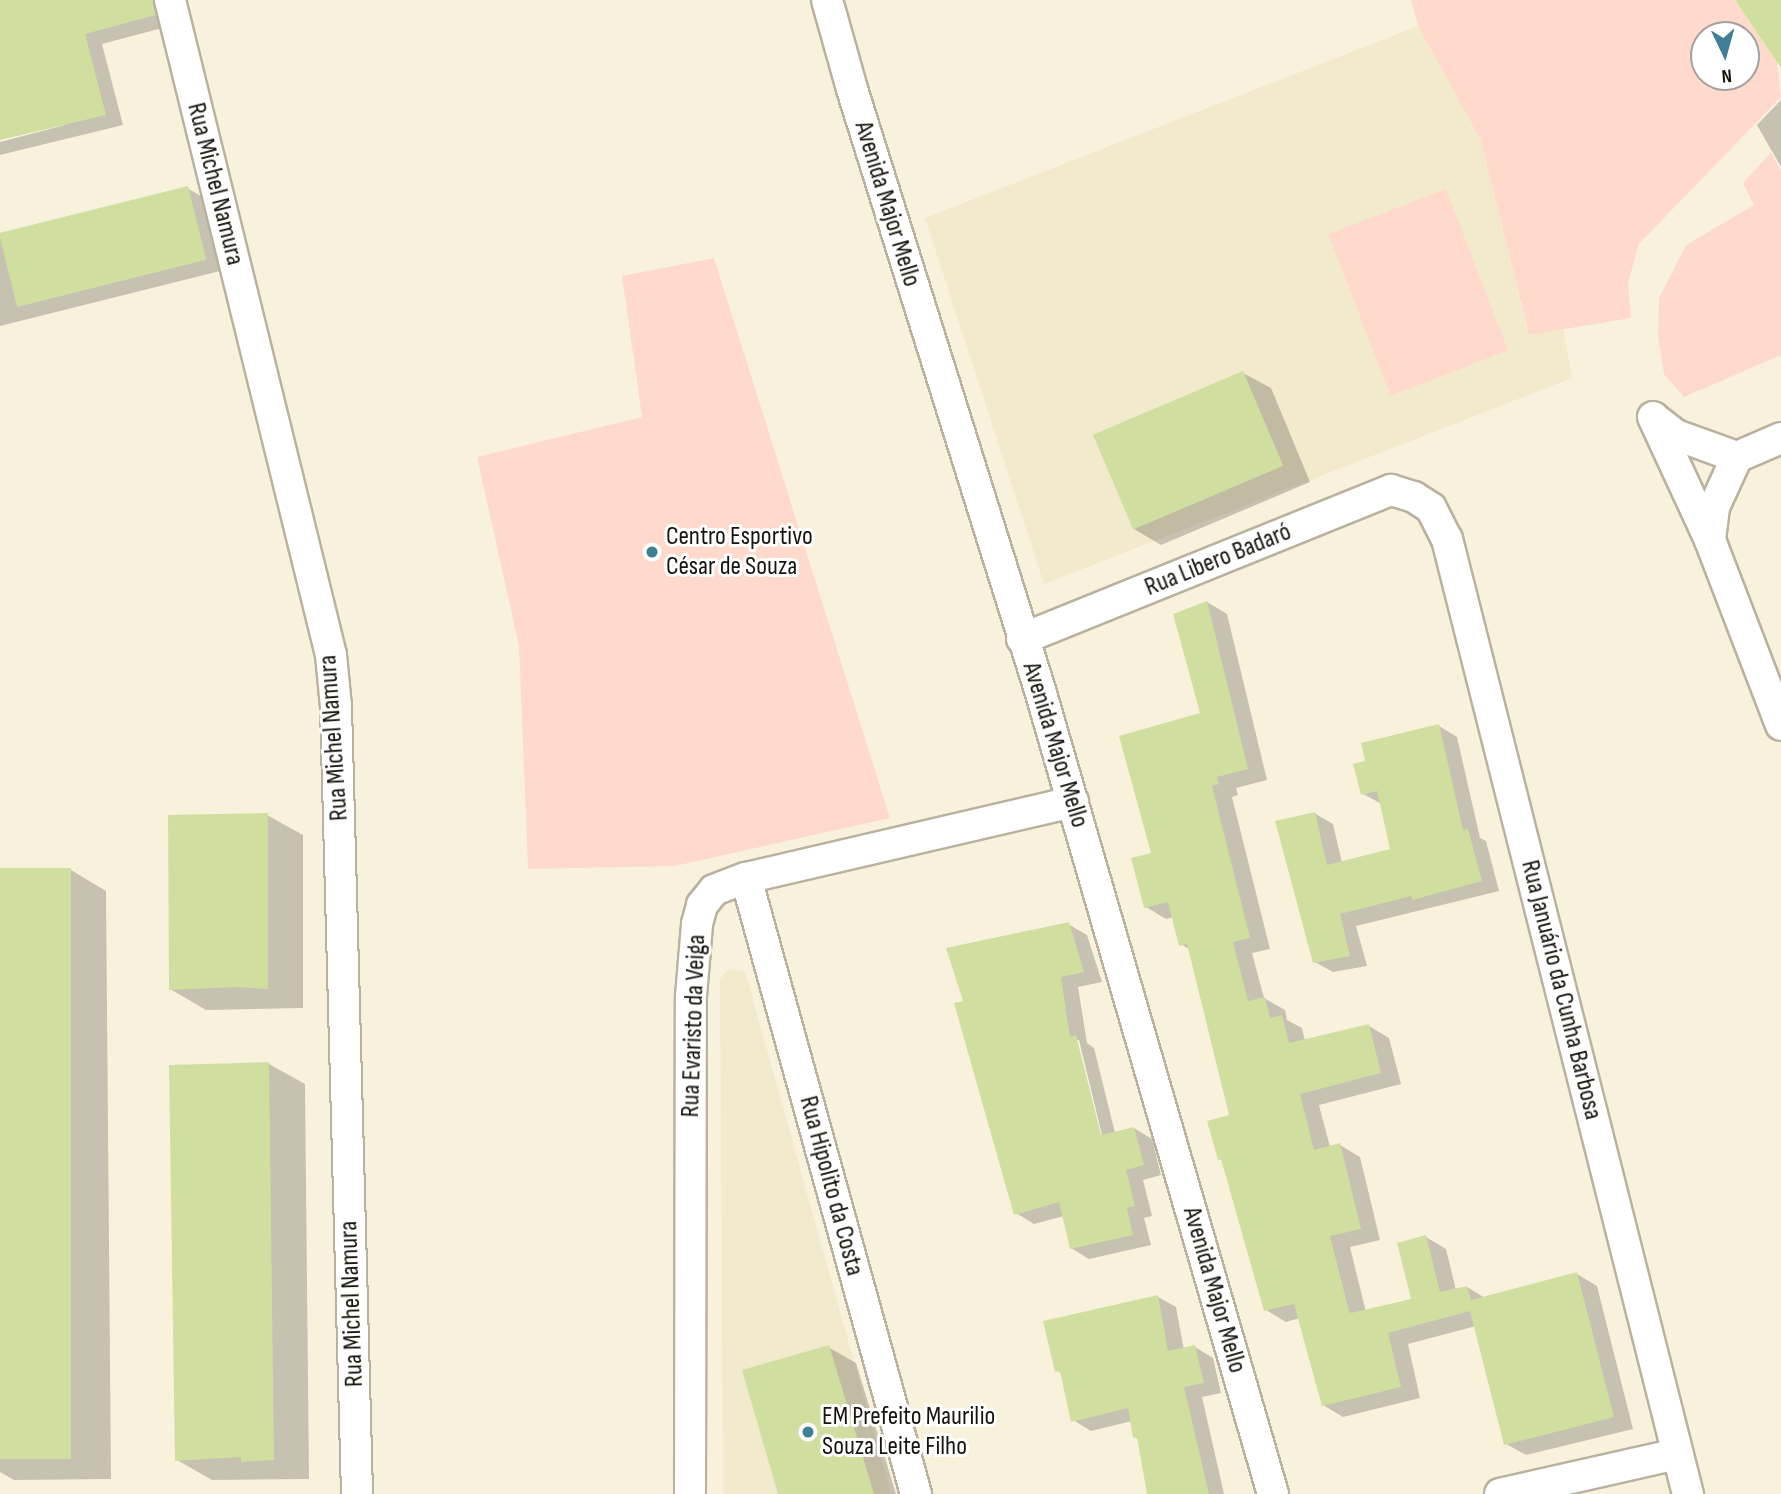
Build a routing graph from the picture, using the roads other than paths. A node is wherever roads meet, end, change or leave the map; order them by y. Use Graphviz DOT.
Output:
graph roads {
  1 [pos="170,0"];
  2 [pos="827,0"];
  3 [pos="1781,438"];
  4 [pos="1737,457"];
  5 [pos="1414,497"];
  6 [pos="1710,540"];
  7 [pos="1023,639"];
  8 [pos="1781,725"];
  9 [pos="1073,802"];
  10 [pos="746,878"];
  11 [pos="1678,1454"];
  12 [pos="357,1494"];
  13 [pos="690,1494"];
  14 [pos="916,1494"];
  15 [pos="1273,1494"];
  16 [pos="1500,1494"];
  17 [pos="1688,1494"];
  1 -- 12 [label="street, Rua Michel Namura"];
  2 -- 7 [label="street, Avenida Major Mello"];
  3 -- 4 [label="street"];
  4 -- 6 [label="street"];
  4 -- 6 [label="street"];
  5 -- 7 [label="street, Rua Libero Badaró"];
  5 -- 11 [label="street, Rua Januário da Cunha Barbosa"];
  6 -- 8 [label="street"];
  7 -- 9 [label="street, Avenida Major Mello"];
  9 -- 10 [label="street, Rua Evaristo da Veiga"];
  9 -- 15 [label="street, Avenida Major Mello"];
  10 -- 13 [label="street, Rua Evaristo da Veiga"];
  10 -- 14 [label="street, Rua Hipolito da Costa"];
  11 -- 16 [label="street"];
  11 -- 17 [label="street, Rua Januário da Cunha Barbosa"];
}
